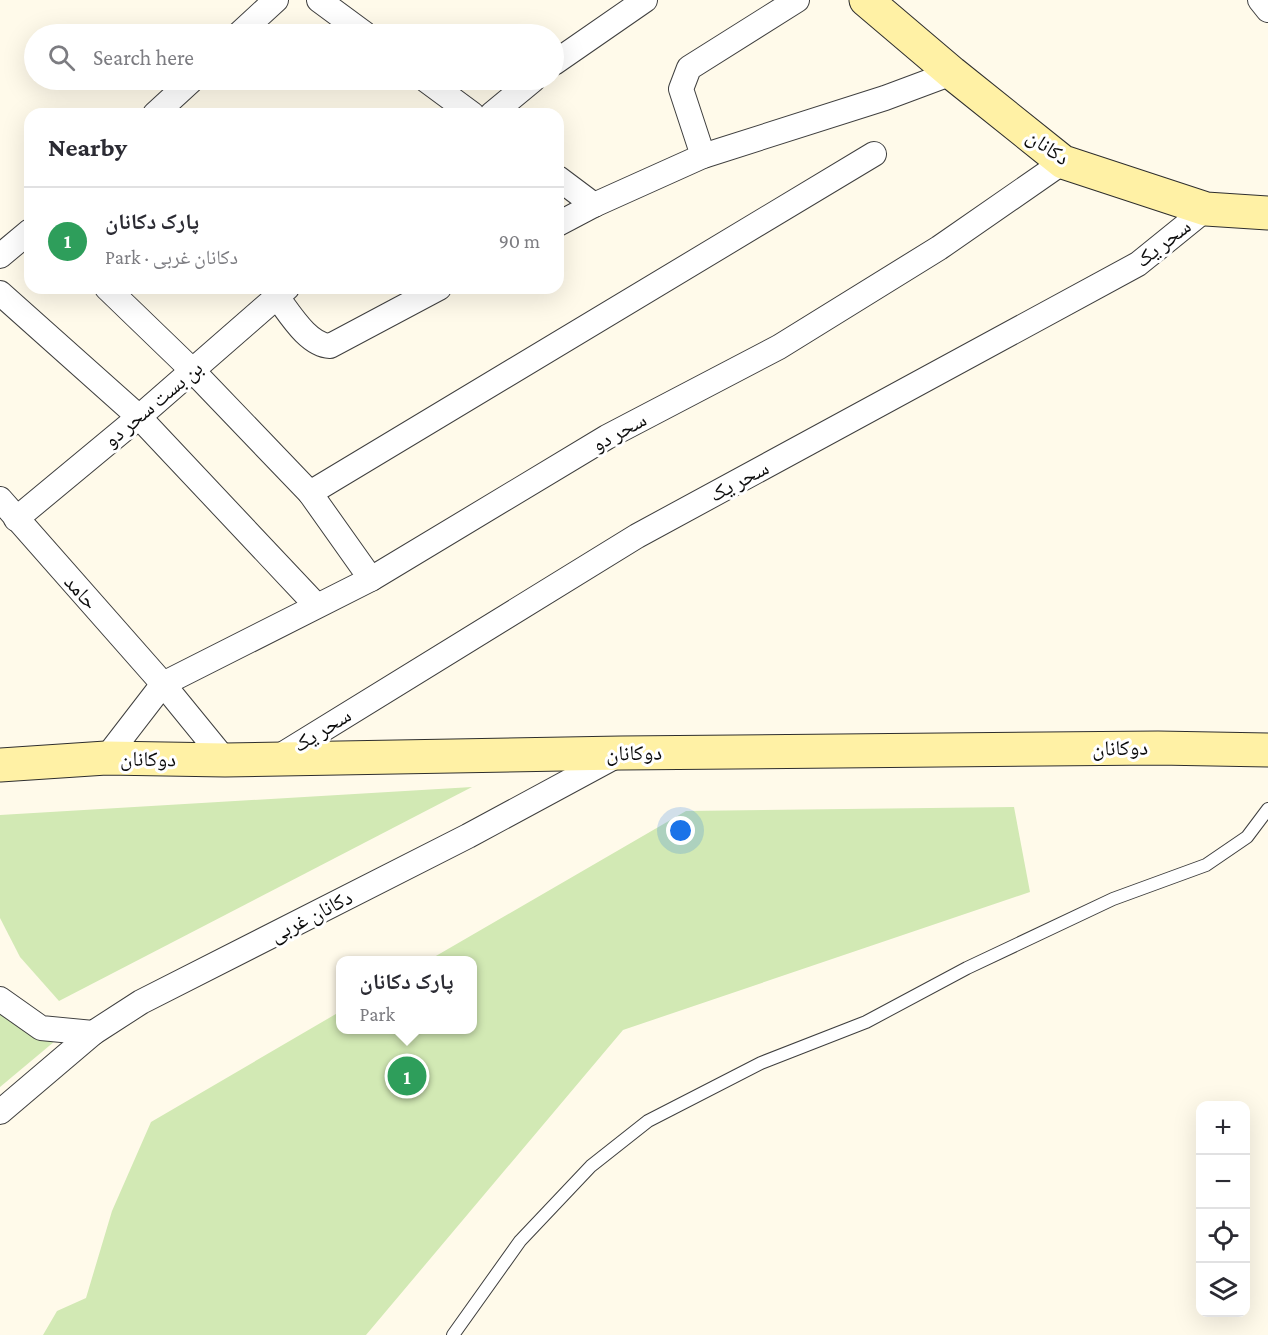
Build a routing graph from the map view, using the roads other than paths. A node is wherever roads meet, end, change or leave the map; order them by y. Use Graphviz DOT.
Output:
graph roads {
  1 [pos="276,0"];
  2 [pos="319,0"];
  3 [pos="645,0"];
  4 [pos="797,0"];
  5 [pos="866,0"];
  6 [pos="1260,0"];
  7 [pos="1268,10"];
  8 [pos="250,24"];
  9 [pos="351,24"];
  10 [pos="564,54"];
  11 [pos="952,73"];
  12 [pos="181,90"];
  13 [pos="440,90"];
  14 [pos="521,90"];
  15 [pos="162,108"];
  16 [pos="464,108"];
  17 [pos="499,108"];
  18 [pos="874,154"];
  19 [pos="703,156"];
  20 [pos="1064,162"];
  21 [pos="564,182"];
  22 [pos="594,205"];
  23 [pos="1206,209"];
  24 [pos="1268,213"];
  25 [pos="564,221"];
  26 [pos="24,236"];
  27 [pos="0,256"];
  28 [pos="0,293"];
  29 [pos="113,294"];
  30 [pos="280,294"];
  31 [pos="283,294"];
  32 [pos="428,294"];
  33 [pos="193,371"];
  34 [pos="139,417"];
  35 [pos="310,493"];
  36 [pos="0,499"];
  37 [pos="16,519"];
  38 [pos="371,579"];
  39 [pos="316,605"];
  40 [pos="163,684"];
  41 [pos="1268,750"];
  42 [pos="621,753"];
  43 [pos="106,758"];
  44 [pos="275,759"];
  45 [pos="225,760"];
  46 [pos="0,765"];
  47 [pos="1268,809"];
  48 [pos="0,999"];
  49 [pos="93,1033"];
  50 [pos="0,1112"];
  51 [pos="453,1335"];
  1 -- 8 [label="street"];
  2 -- 9 [label="street"];
  3 -- 10 [label="street"];
  4 -- 19 [label="street"];
  5 -- 11 [label="street, دکانان"];
  6 -- 7 [label="street"];
  11 -- 19 [label="street"];
  11 -- 20 [label="street, دکانان"];
  12 -- 15 [label="street"];
  13 -- 16 [label="street"];
  14 -- 17 [label="street"];
  18 -- 35 [label="street"];
  19 -- 22 [label="street"];
  20 -- 23 [label="street, دکانان"];
  20 -- 38 [label="street, سحر دو"];
  21 -- 22 [label="street"];
  22 -- 25 [label="street"];
  23 -- 24 [label="street, دکانان"];
  23 -- 44 [label="street, سحر یک"];
  26 -- 27 [label="street"];
  28 -- 34 [label="street"];
  29 -- 33 [label="street"];
  30 -- 33 [label="street, بن بست سحر دو"];
  31 -- 32 [label="street"];
  33 -- 34 [label="street, بن بست سحر دو"];
  33 -- 35 [label="street"];
  34 -- 37 [label="street, بن بست سحر دو"];
  34 -- 39 [label="street"];
  35 -- 38 [label="street"];
  36 -- 37 [label="street, حامد"];
  37 -- 40 [label="street, حامد"];
  38 -- 39 [label="street, سحر دو"];
  39 -- 40 [label="street, سحر دو"];
  40 -- 43 [label="street"];
  40 -- 45 [label="street, حامد"];
  41 -- 42 [label="street, دوکانان"];
  42 -- 44 [label="street, دوکانان"];
  42 -- 49 [label="street, دکانان غربی"];
  43 -- 45 [label="street, دوکانان"];
  43 -- 46 [label="street, دوکانان"];
  44 -- 45 [label="street, دوکانان"];
  47 -- 51 [label="lane"];
  48 -- 49 [label="street"];
  49 -- 50 [label="street, دکانان غربی"];
}
